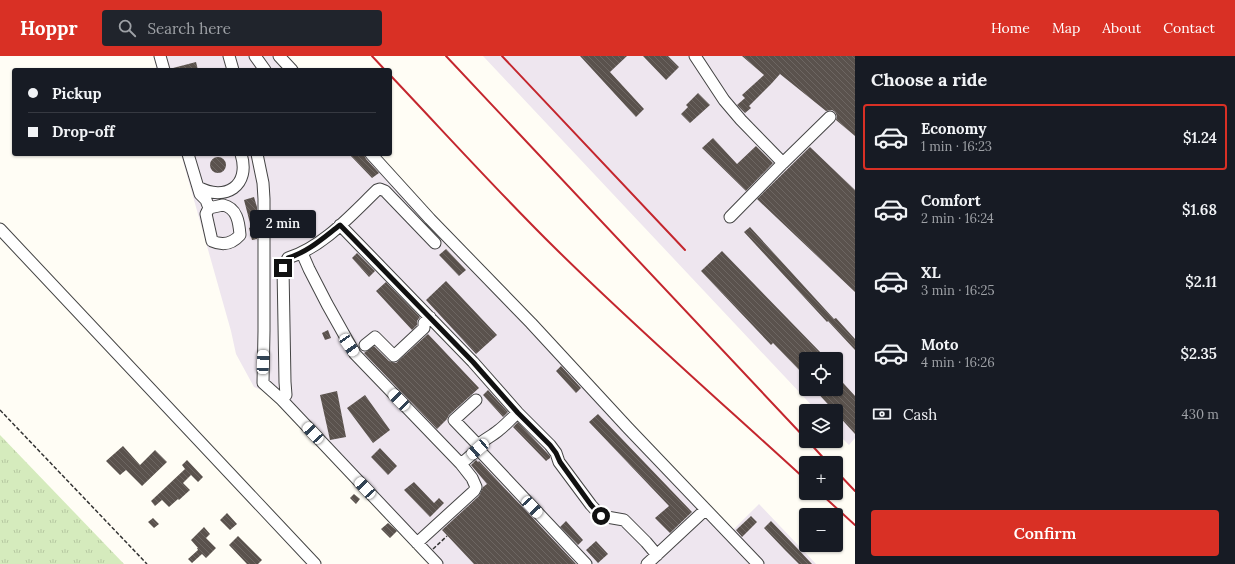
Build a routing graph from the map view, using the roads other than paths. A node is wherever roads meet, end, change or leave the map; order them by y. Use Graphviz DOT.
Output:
graph roads {
  1 [pos="160,56"];
  2 [pos="229,56"];
  3 [pos="255,56"];
  4 [pos="279,56"];
  5 [pos="694,56"];
  6 [pos="163,68"];
  7 [pos="232,68"];
  8 [pos="264,68"];
  9 [pos="290,68"];
  10 [pos="830,117"];
  11 [pos="189,156"];
  12 [pos="241,156"];
  13 [pos="257,156"];
  14 [pos="373,156"];
  15 [pos="783,163"];
  16 [pos="198,187"];
  17 [pos="209,208"];
  18 [pos="730,216"];
  19 [pos="340,225"];
  20 [pos="0,229"];
  21 [pos="435,243"];
  22 [pos="302,253"];
  23 [pos="430,317"];
  24 [pos="349,345"];
  25 [pos="282,400"];
  26 [pos="476,400"];
  27 [pos="518,413"];
  28 [pos="478,447"];
  29 [pos="461,464"];
  30 [pos="705,510"];
  31 [pos="417,543"];
  32 [pos="657,555"];
  33 [pos="315,564"];
  34 [pos="437,564"];
  35 [pos="586,564"];
  36 [pos="647,564"];
  37 [pos="758,564"];
  1 -- 6 [label="lane"];
  2 -- 7 [label="lane"];
  3 -- 8 [label="lane"];
  4 -- 9 [label="lane"];
  5 -- 15 [label="lane"];
  10 -- 15 [label="lane"];
  11 -- 16 [label="lane"];
  12 -- 16 [label="lane"];
  13 -- 25 [label="lane"];
  14 -- 30 [label="lane"];
  15 -- 18 [label="lane"];
  16 -- 17 [label="lane"];
  19 -- 21 [label="lane"];
  19 -- 22 [label="lane"];
  19 -- 23 [label="lane"];
  20 -- 33 [label="lane"];
  22 -- 24 [label="lane"];
  22 -- 25 [label="lane"];
  23 -- 24 [label="lane"];
  23 -- 27 [label="lane"];
  24 -- 29 [label="lane"];
  25 -- 31 [label="lane"];
  26 -- 28 [label="lane"];
  27 -- 28 [label="lane"];
  27 -- 32 [label="lane"];
  28 -- 29 [label="lane"];
  28 -- 35 [label="lane"];
  29 -- 31 [label="lane"];
  30 -- 32 [label="lane"];
  30 -- 37 [label="lane"];
  31 -- 34 [label="lane"];
  32 -- 36 [label="lane"];
}
